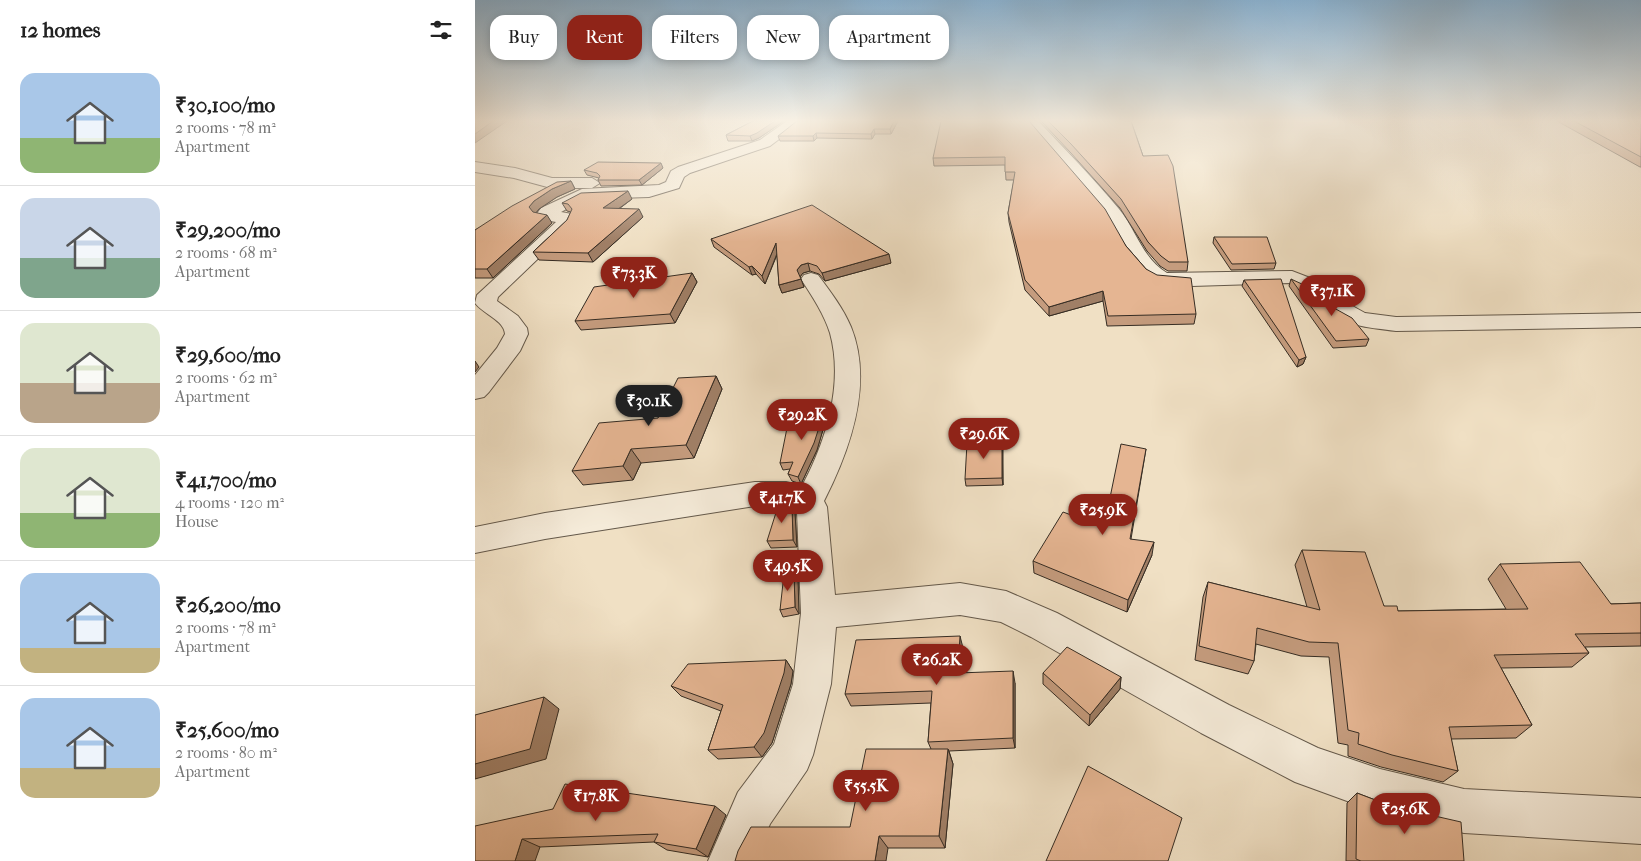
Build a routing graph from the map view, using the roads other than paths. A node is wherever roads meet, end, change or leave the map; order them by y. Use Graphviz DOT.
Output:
graph roads {
  1 [pos="710,161"];
  2 [pos="1068,161"];
  3 [pos="475,167"];
  4 [pos="582,194"];
  5 [pos="811,279"];
  6 [pos="1641,320"];
  7 [pos="475,391"];
  8 [pos="808,503"];
  9 [pos="475,540"];
  10 [pos="819,613"];
  11 [pos="1641,821"];
  12 [pos="731,861"];
  1 -- 4 [label="street"];
  2 -- 6 [label="street"];
  3 -- 4 [label="street"];
  4 -- 7 [label="street"];
  5 -- 8 [label="street"];
  8 -- 9 [label="street"];
  8 -- 10 [label="street"];
  10 -- 11 [label="street"];
  10 -- 12 [label="street"];
}
